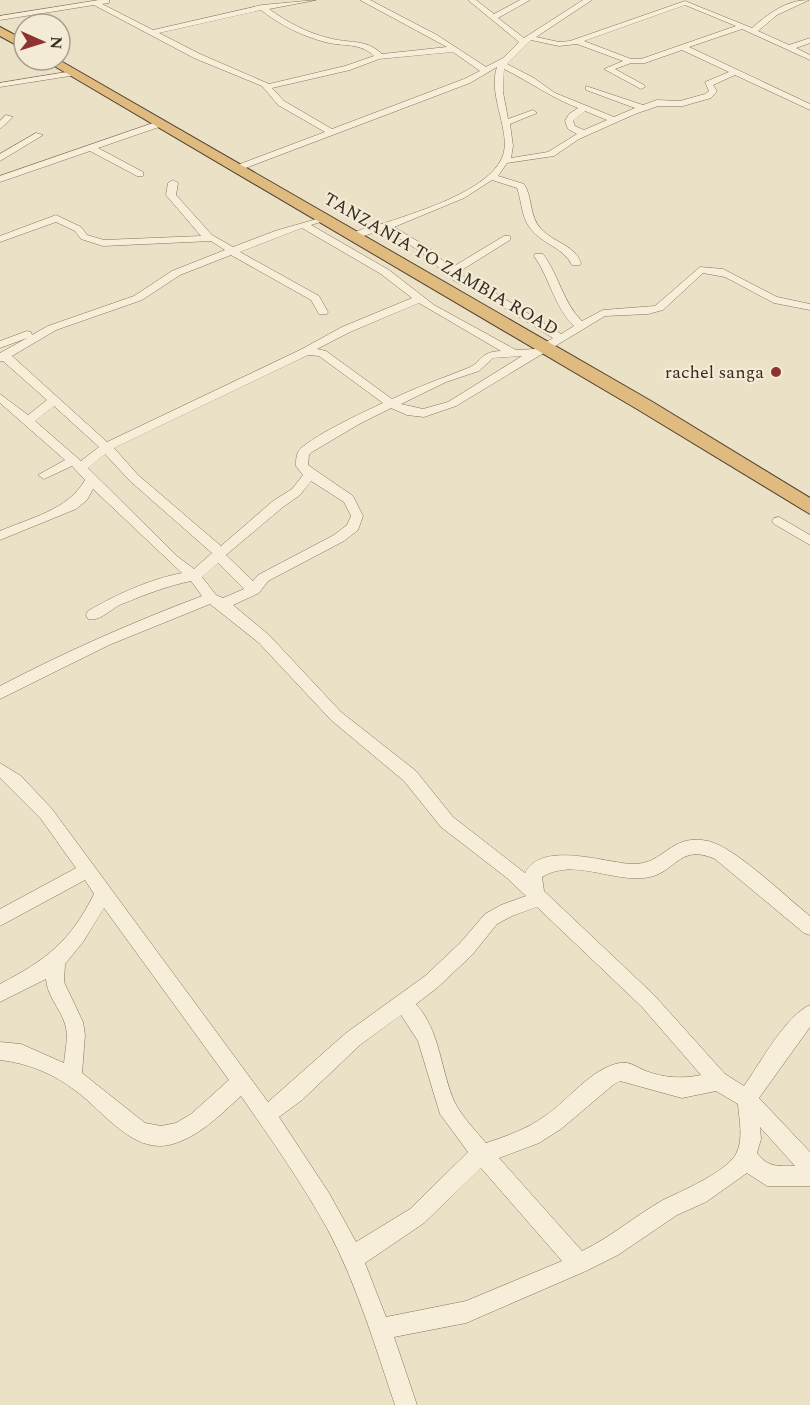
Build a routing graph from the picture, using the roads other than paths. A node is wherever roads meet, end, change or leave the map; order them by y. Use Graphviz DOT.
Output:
graph roads {
  1 [pos="109,0"];
  2 [pos="312,0"];
  3 [pos="363,0"];
  4 [pos="472,0"];
  5 [pos="526,0"];
  6 [pos="588,0"];
  7 [pos="691,0"];
  8 [pos="805,0"];
  9 [pos="290,1"];
  10 [pos="98,3"];
  11 [pos="682,3"];
  12 [pos="262,7"];
  13 [pos="0,18"];
  14 [pos="493,18"];
  15 [pos="744,26"];
  16 [pos="753,31"];
  17 [pos="156,32"];
  18 [pos="810,40"];
  19 [pos="528,41"];
  20 [pos="577,41"];
  21 [pos="684,48"];
  22 [pos="790,48"];
  23 [pos="455,50"];
  24 [pos="379,56"];
  25 [pos="810,58"];
  26 [pos="630,61"];
  27 [pos="715,61"];
  28 [pos="504,62"];
  29 [pos="487,71"];
  30 [pos="736,72"];
  31 [pos="73,73"];
  32 [pos="717,80"];
  33 [pos="0,86"];
  34 [pos="269,86"];
  35 [pos="641,87"];
  36 [pos="589,88"];
  37 [pos="810,107"];
  38 [pos="584,108"];
  39 [pos="642,108"];
  40 [pos="533,113"];
  41 [pos="9,117"];
  42 [pos="615,120"];
  43 [pos="505,123"];
  44 [pos="159,124"];
  45 [pos="0,126"];
  46 [pos="331,132"];
  47 [pos="584,134"];
  48 [pos="39,135"];
  49 [pos="90,147"];
  50 [pos="0,158"];
  51 [pos="506,161"];
  52 [pos="235,169"];
  53 [pos="140,174"];
  54 [pos="491,177"];
  55 [pos="0,179"];
  56 [pos="173,183"];
  57 [pos="324,218"];
  58 [pos="303,225"];
  59 [pos="386,226"];
  60 [pos="354,236"];
  61 [pos="208,237"];
  62 [pos="507,238"];
  63 [pos="0,239"];
  64 [pos="233,251"];
  65 [pos="539,256"];
  66 [pos="576,263"];
  67 [pos="451,272"];
  68 [pos="417,300"];
  69 [pos="810,308"];
  70 [pos="323,312"];
  71 [pos="581,326"];
  72 [pos="562,339"];
  73 [pos="306,351"];
  74 [pos="540,351"];
  75 [pos="2,353"];
  76 [pos="513,353"];
  77 [pos="0,397"];
  78 [pos="55,400"];
  79 [pos="391,404"];
  80 [pos="27,421"];
  81 [pos="106,447"];
  82 [pos="82,469"];
  83 [pos="310,474"];
  84 [pos="44,475"];
  85 [pos="810,507"];
  86 [pos="780,521"];
  87 [pos="0,536"];
  88 [pos="810,541"];
  89 [pos="219,554"];
  90 [pos="194,576"];
  91 [pos="254,590"];
  92 [pos="217,601"];
  93 [pos="93,615"];
  94 [pos="0,693"];
  95 [pos="0,769"];
  96 [pos="88,870"];
  97 [pos="103,892"];
  98 [pos="536,896"];
  99 [pos="0,918"];
  100 [pos="810,927"];
  101 [pos="56,960"];
  102 [pos="0,994"];
  103 [pos="402,1002"];
  104 [pos="810,1014"];
  105 [pos="0,1051"];
  106 [pos="72,1079"];
  107 [pos="718,1081"];
  108 [pos="242,1082"];
  109 [pos="747,1099"];
  110 [pos="265,1116"];
  111 [pos="482,1155"];
  112 [pos="747,1155"];
  113 [pos="810,1167"];
  114 [pos="810,1176"];
  115 [pos="352,1261"];
  116 [pos="579,1264"];
  117 [pos="380,1329"];
  118 [pos="406,1405"];
  1 -- 10 [label="street"];
  2 -- 9 [label="street"];
  3 -- 23 [label="street"];
  4 -- 14 [label="street"];
  5 -- 14 [label="street"];
  6 -- 19 [label="street"];
  7 -- 11 [label="street"];
  8 -- 16 [label="street"];
  9 -- 12 [label="street"];
  10 -- 13 [label="street"];
  10 -- 17 [label="street"];
  11 -- 15 [label="street"];
  11 -- 20 [label="street"];
  12 -- 17 [label="street"];
  12 -- 24 [label="street"];
  14 -- 19 [label="street"];
  15 -- 16 [label="street"];
  15 -- 21 [label="street"];
  16 -- 22 [label="street"];
  17 -- 34 [label="street"];
  18 -- 22 [label="street"];
  19 -- 20 [label="street"];
  19 -- 28 [label="street"];
  20 -- 26 [label="street"];
  21 -- 26 [label="street"];
  21 -- 27 [label="street"];
  22 -- 25 [label="street"];
  23 -- 24 [label="street"];
  23 -- 29 [label="street"];
  24 -- 34 [label="street"];
  26 -- 35 [label="street"];
  27 -- 30 [label="street"];
  27 -- 32 [label="street"];
  28 -- 29 [label="street"];
  28 -- 38 [label="street"];
  28 -- 43 [label="street"];
  29 -- 46 [label="street"];
  30 -- 32 [label="street"];
  30 -- 37 [label="street"];
  31 -- 33 [label="street"];
  31 -- 44 [label="highway, TANZANIA TO ZAMBIA ROAD"];
  32 -- 39 [label="street"];
  34 -- 46 [label="street"];
  36 -- 39 [label="street"];
  38 -- 42 [label="street"];
  38 -- 47 [label="street"];
  39 -- 42 [label="street"];
  40 -- 43 [label="street"];
  41 -- 45 [label="street"];
  42 -- 47 [label="street"];
  43 -- 51 [label="street"];
  44 -- 49 [label="street"];
  44 -- 52 [label="highway, TANZANIA TO ZAMBIA ROAD"];
  46 -- 52 [label="street"];
  47 -- 51 [label="street"];
  48 -- 50 [label="street"];
  49 -- 53 [label="street"];
  49 -- 55 [label="street"];
  51 -- 54 [label="street"];
  52 -- 57 [label="highway, TANZANIA TO ZAMBIA ROAD"];
  54 -- 59 [label="street"];
  54 -- 66 [label="street"];
  56 -- 61 [label="street"];
  57 -- 58 [label="street"];
  57 -- 60 [label="highway, TANZANIA TO ZAMBIA ROAD"];
  58 -- 64 [label="street"];
  58 -- 68 [label="street"];
  59 -- 60 [label="street"];
  59 -- 67 [label="street"];
  60 -- 74 [label="highway, TANZANIA TO ZAMBIA ROAD"];
  61 -- 63 [label="street"];
  61 -- 64 [label="street"];
  62 -- 67 [label="street"];
  64 -- 70 [label="street"];
  64 -- 75 [label="street"];
  65 -- 71 [label="street"];
  67 -- 72 [label="street"];
  68 -- 73 [label="street"];
  68 -- 76 [label="street"];
  69 -- 71 [label="street"];
  71 -- 72 [label="street"];
  72 -- 74 [label="street"];
  73 -- 79 [label="street"];
  73 -- 81 [label="street"];
  74 -- 76 [label="street"];
  74 -- 79 [label="street"];
  74 -- 85 [label="highway, TANZANIA TO ZAMBIA ROAD"];
  75 -- 78 [label="street"];
  76 -- 79 [label="street"];
  77 -- 80 [label="street"];
  78 -- 80 [label="street"];
  78 -- 81 [label="street"];
  79 -- 83 [label="street"];
  80 -- 82 [label="street"];
  81 -- 82 [label="street"];
  81 -- 89 [label="street"];
  82 -- 84 [label="street"];
  82 -- 87 [label="street"];
  82 -- 90 [label="street"];
  83 -- 89 [label="street"];
  83 -- 91 [label="street"];
  86 -- 88 [label="street"];
  89 -- 90 [label="street"];
  89 -- 91 [label="street"];
  90 -- 92 [label="street"];
  90 -- 93 [label="street"];
  91 -- 92 [label="street"];
  92 -- 94 [label="street"];
  92 -- 98 [label="street"];
  95 -- 96 [label="street"];
  96 -- 97 [label="street"];
  96 -- 99 [label="street"];
  97 -- 101 [label="street"];
  97 -- 108 [label="street"];
  98 -- 100 [label="street"];
  98 -- 103 [label="street"];
  98 -- 107 [label="street"];
  101 -- 102 [label="street"];
  101 -- 106 [label="street"];
  103 -- 110 [label="street"];
  103 -- 111 [label="street"];
  104 -- 109 [label="street"];
  105 -- 106 [label="street"];
  106 -- 108 [label="street"];
  107 -- 109 [label="street"];
  107 -- 111 [label="street"];
  108 -- 110 [label="street"];
  109 -- 112 [label="street"];
  109 -- 113 [label="street"];
  110 -- 115 [label="street"];
  111 -- 115 [label="street"];
  111 -- 116 [label="street"];
  112 -- 114 [label="street"];
  112 -- 116 [label="street"];
  115 -- 117 [label="street"];
  116 -- 117 [label="street"];
  117 -- 118 [label="street"];
}
